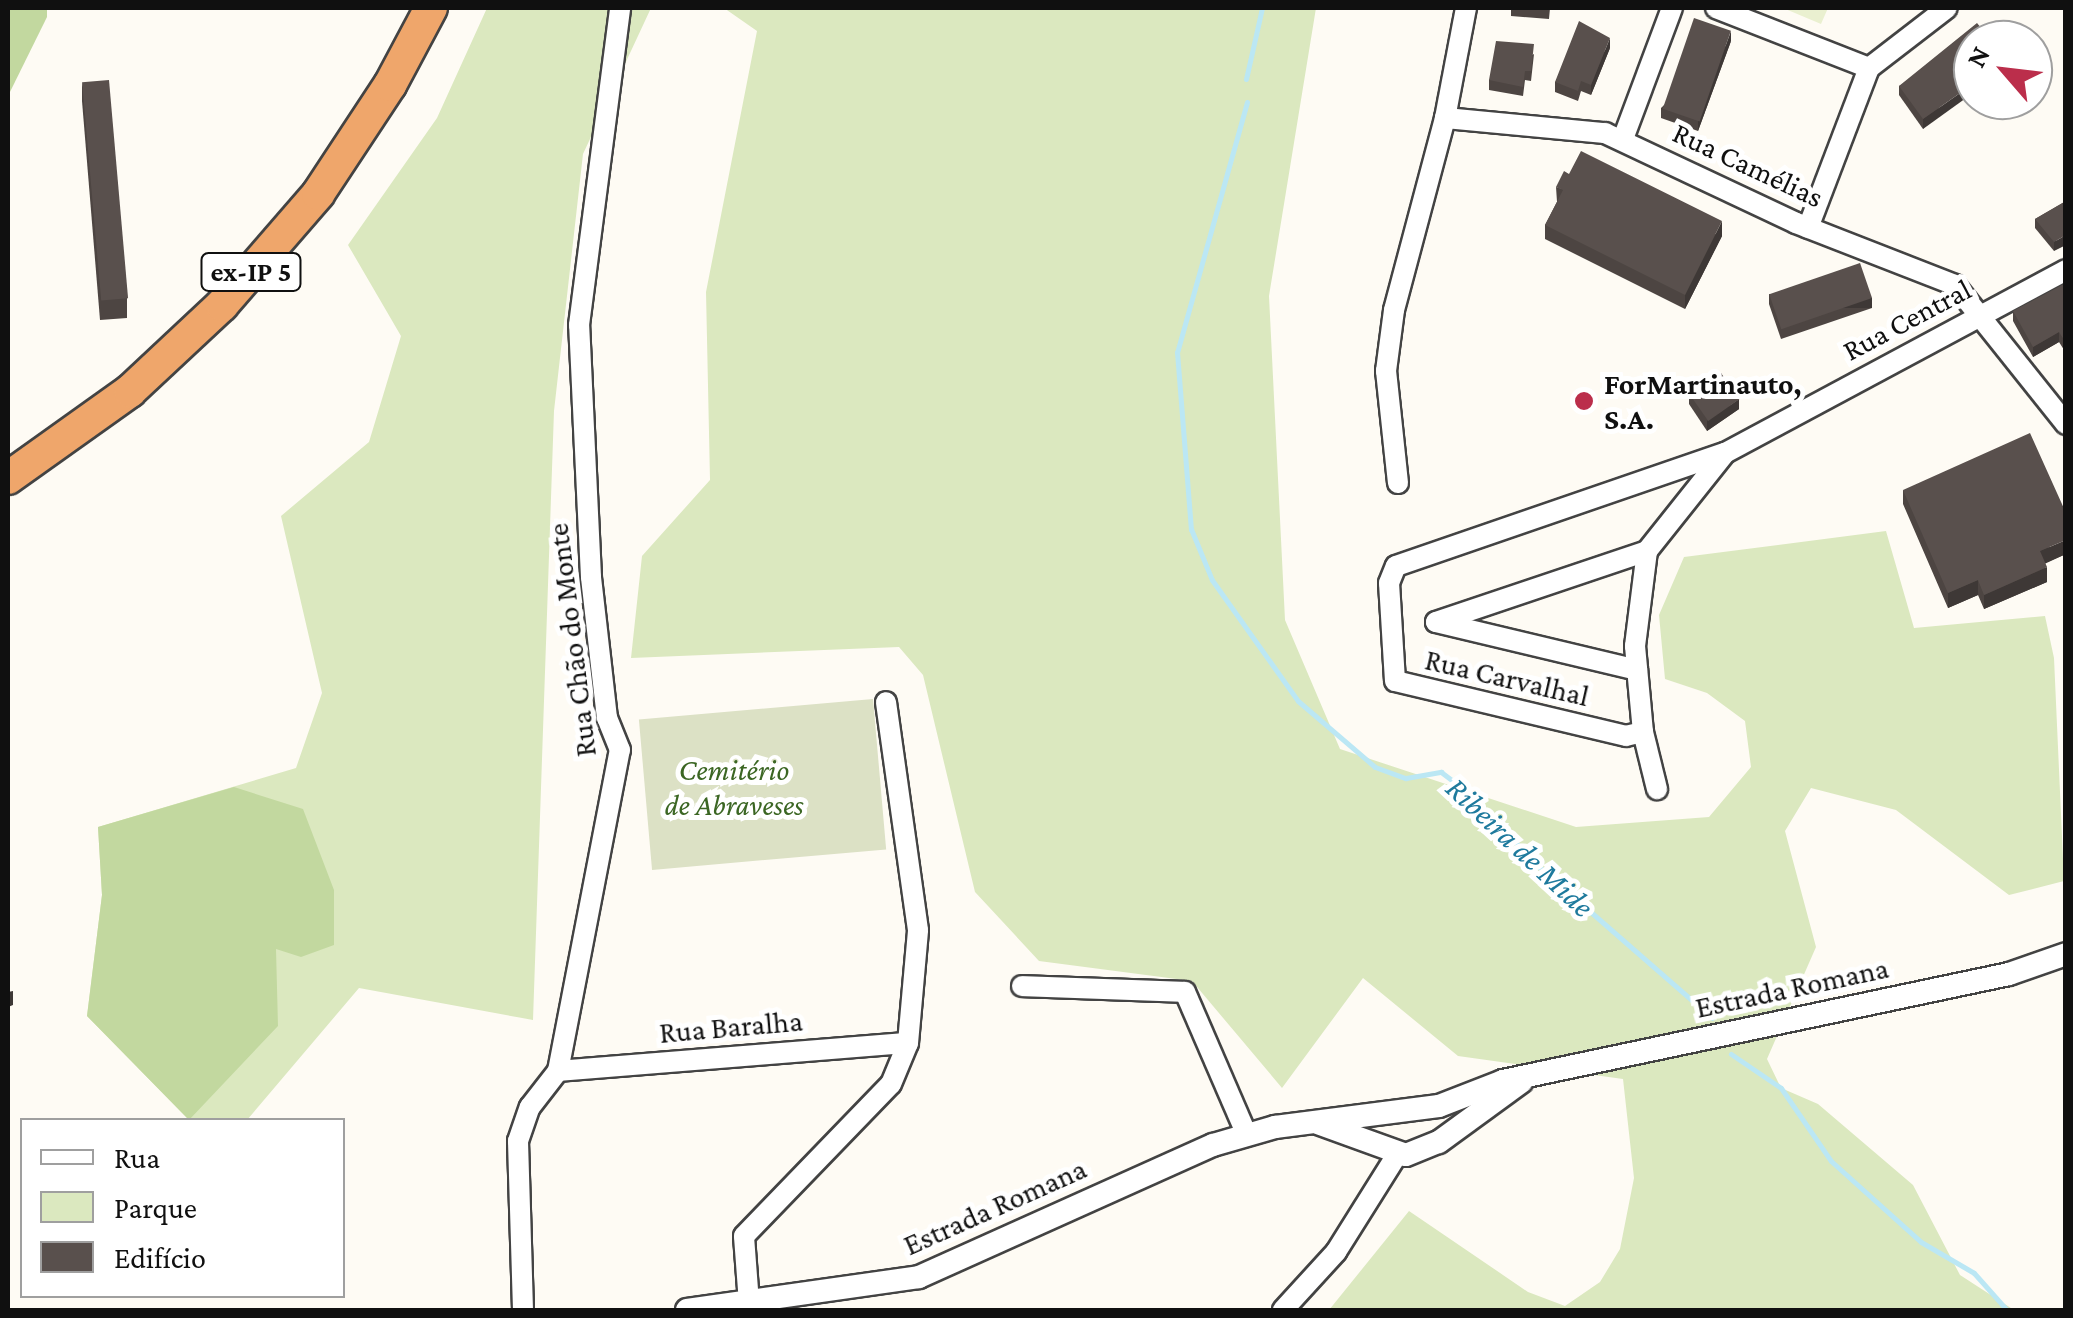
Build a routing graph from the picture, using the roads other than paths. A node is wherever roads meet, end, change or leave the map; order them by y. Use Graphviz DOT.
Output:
graph roads {
  1 [pos="431,8"];
  2 [pos="620,8"];
  3 [pos="1466,8"];
  4 [pos="1672,8"];
  5 [pos="1716,8"];
  6 [pos="1947,8"];
  7 [pos="1869,68"];
  8 [pos="1445,118"];
  9 [pos="1622,139"];
  10 [pos="1808,228"];
  11 [pos="2066,270"];
  12 [pos="1978,317"];
  13 [pos="2066,424"];
  14 [pos="1725,452"];
  15 [pos="8,478"];
  16 [pos="1398,483"];
  17 [pos="1647,551"];
  18 [pos="1637,670"];
  19 [pos="886,702"];
  20 [pos="1643,732"];
  21 [pos="1658,789"];
  22 [pos="2066,954"];
  23 [pos="1022,986"];
  24 [pos="908,1043"];
  25 [pos="558,1071"];
  26 [pos="1529,1076"];
  27 [pos="1317,1123"];
  28 [pos="1247,1135"];
  29 [pos="1398,1153"];
  30 [pos="749,1304"];
  31 [pos="523,1310"];
  32 [pos="687,1310"];
  33 [pos="1283,1310"];
  1 -- 15 [label="highway, ex-IP 5"];
  2 -- 25 [label="street, Rua Chão do Monte"];
  3 -- 8 [label="street"];
  4 -- 9 [label="street"];
  5 -- 7 [label="street"];
  6 -- 7 [label="street"];
  7 -- 10 [label="street"];
  8 -- 9 [label="street, Rua Camélias"];
  8 -- 16 [label="street"];
  9 -- 10 [label="street, Rua Camélias"];
  10 -- 12 [label="street, Rua Camélias"];
  11 -- 12 [label="street, Rua Central"];
  12 -- 13 [label="street, Rua Camélias"];
  12 -- 14 [label="street, Rua Central"];
  14 -- 17 [label="street"];
  14 -- 20 [label="street, Rua Carvalhal"];
  17 -- 18 [label="street, Rua Carvalhal"];
  17 -- 18 [label="street"];
  18 -- 20 [label="street, Rua Carvalhal"];
  19 -- 24 [label="street"];
  20 -- 21 [label="street"];
  22 -- 26 [label="street, Estrada Romana"];
  23 -- 28 [label="street"];
  24 -- 25 [label="street, Rua Baralha"];
  24 -- 30 [label="street"];
  25 -- 31 [label="street, Rua Chão do Monte"];
  26 -- 27 [label="street, Estrada Romana"];
  26 -- 29 [label="street, Estrada Romana"];
  27 -- 28 [label="street, Estrada Romana"];
  27 -- 29 [label="street"];
  28 -- 30 [label="street, Estrada Romana"];
  29 -- 33 [label="street"];
  30 -- 32 [label="street, Estrada Romana"];
}
